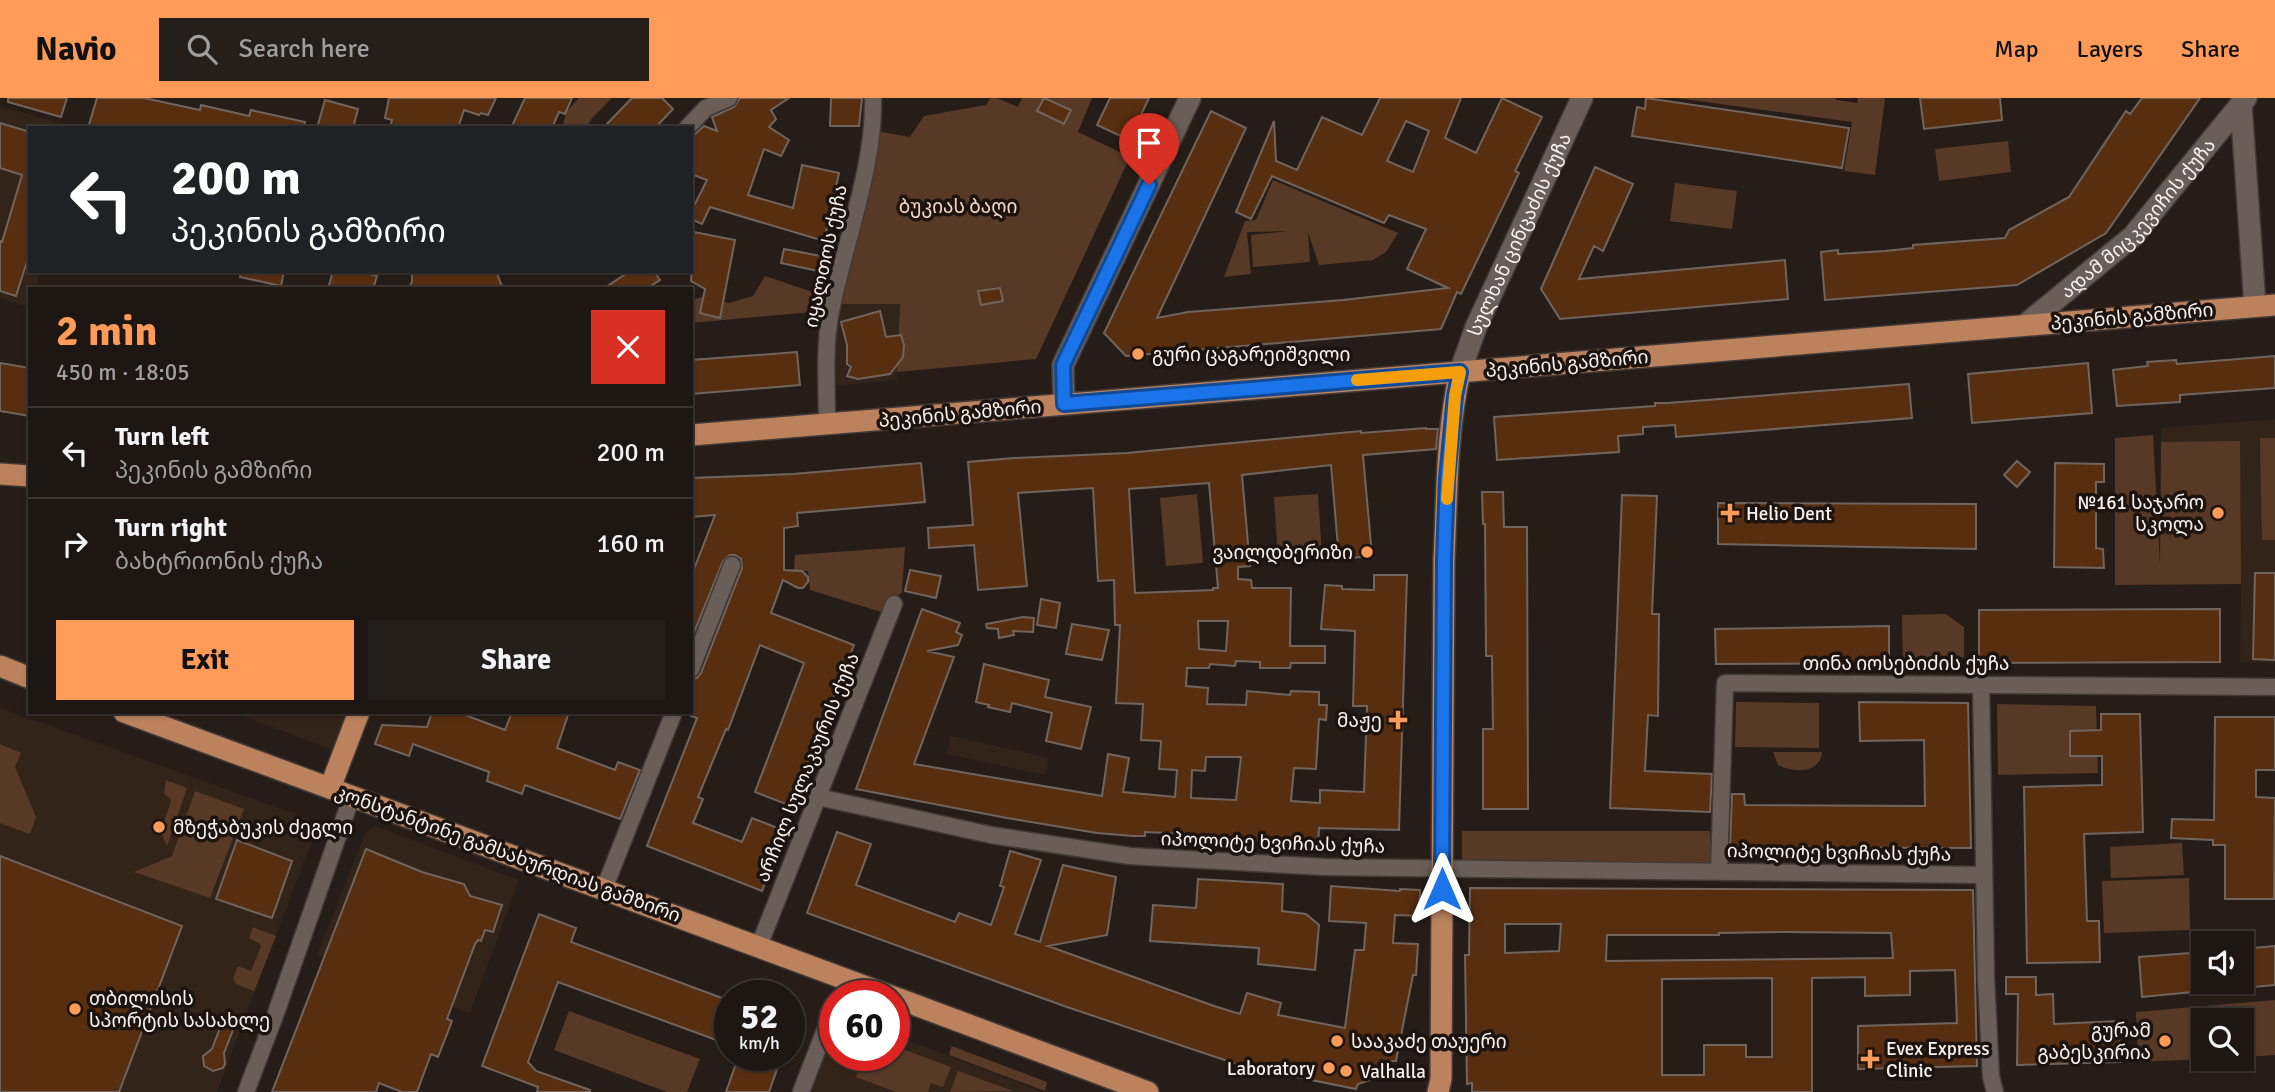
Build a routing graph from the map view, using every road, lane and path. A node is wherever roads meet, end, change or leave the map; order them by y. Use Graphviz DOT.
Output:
graph roads {
  1 [pos="729,98"];
  2 [pos="873,98"];
  3 [pos="1190,98"];
  4 [pos="1583,98"];
  5 [pos="2244,101"];
  6 [pos="689,126"];
  7 [pos="2265,305"];
  8 [pos="2025,325"];
  9 [pos="1460,372"];
  10 [pos="1064,404"];
  11 [pos="827,424"];
  12 [pos="693,435"];
  13 [pos="0,474"];
  14 [pos="28,476"];
  15 [pos="732,565"];
  16 [pos="894,604"];
  17 [pos="693,664"];
  18 [pos="0,666"];
  19 [pos="28,677"];
  20 [pos="1981,684"];
  21 [pos="2275,688"];
  22 [pos="129,714"];
  23 [pos="358,714"];
  24 [pos="673,714"];
  25 [pos="330,788"];
  26 [pos="352,796"];
  27 [pos="818,797"];
  28 [pos="1442,868"];
  29 [pos="1719,871"];
  30 [pos="1984,875"];
  31 [pos="604,888"];
  32 [pos="759,946"];
  33 [pos="827,980"];
  34 [pos="910,1002"];
  35 [pos="819,1045"];
  36 [pos="1441,1088"];
  37 [pos="246,1092"];
  38 [pos="801,1092"];
  39 [pos="1148,1092"];
  40 [pos="1995,1092"];
  1 -- 6 [label="street"];
  2 -- 11 [label="street, იყალთოს ქუჩა"];
  3 -- 10 [label="main road"];
  4 -- 9 [label="main road, სულხან ცინცაძის ქუჩა"];
  5 -- 7 [label="main road, ადამ მიცკევიჩის ქუჩა"];
  5 -- 8 [label="main road, ადამ მიცკევიჩის ქუჩა"];
  7 -- 8 [label="main road, პეკინის გამზირი"];
  8 -- 9 [label="main road, პეკინის გამზირი"];
  9 -- 10 [label="main road, პეკინის გამზირი"];
  9 -- 28 [label="main road"];
  10 -- 11 [label="main road, პეკინის გამზირი"];
  11 -- 12 [label="main road, პეკინის გამზირი"];
  13 -- 14 [label="main road"];
  15 -- 17 [label="street"];
  16 -- 27 [label="street, არჩილ სულაკაურის ქუჩა"];
  18 -- 19 [label="main road"];
  20 -- 21 [label="street, თინა იოსებიძის ქუჩა"];
  20 -- 29 [label="street, თინა იოსებიძის ქუჩა"];
  20 -- 30 [label="street"];
  22 -- 25 [label="main road, კონსტანტინე გამსახურდიას გამზირი"];
  23 -- 25 [label="main road"];
  24 -- 31 [label="street"];
  25 -- 26 [label="main road, კონსტანტინე გამსახურდიას გამზირი"];
  26 -- 31 [label="main road, კონსტანტინე გამსახურდიას გამზირი"];
  26 -- 37 [label="street"];
  27 -- 28 [label="street, იპოლიტე ხვიჩიას ქუჩა"];
  27 -- 32 [label="street, არჩილ სულაკაურის ქუჩა"];
  28 -- 29 [label="street, იპოლიტე ხვიჩიას ქუჩა"];
  28 -- 36 [label="main road"];
  29 -- 30 [label="street, იპოლიტე ხვიჩიას ქუჩა"];
  30 -- 40 [label="street"];
  31 -- 32 [label="main road, კონსტანტინე გამსახურდიას გამზირი"];
  32 -- 33 [label="main road, კონსტანტინე გამსახურდიას გამზირი"];
  34 -- 39 [label="main road, კონსტანტინე გამსახურდიას გამზირი"];
  35 -- 38 [label="street"];
}
